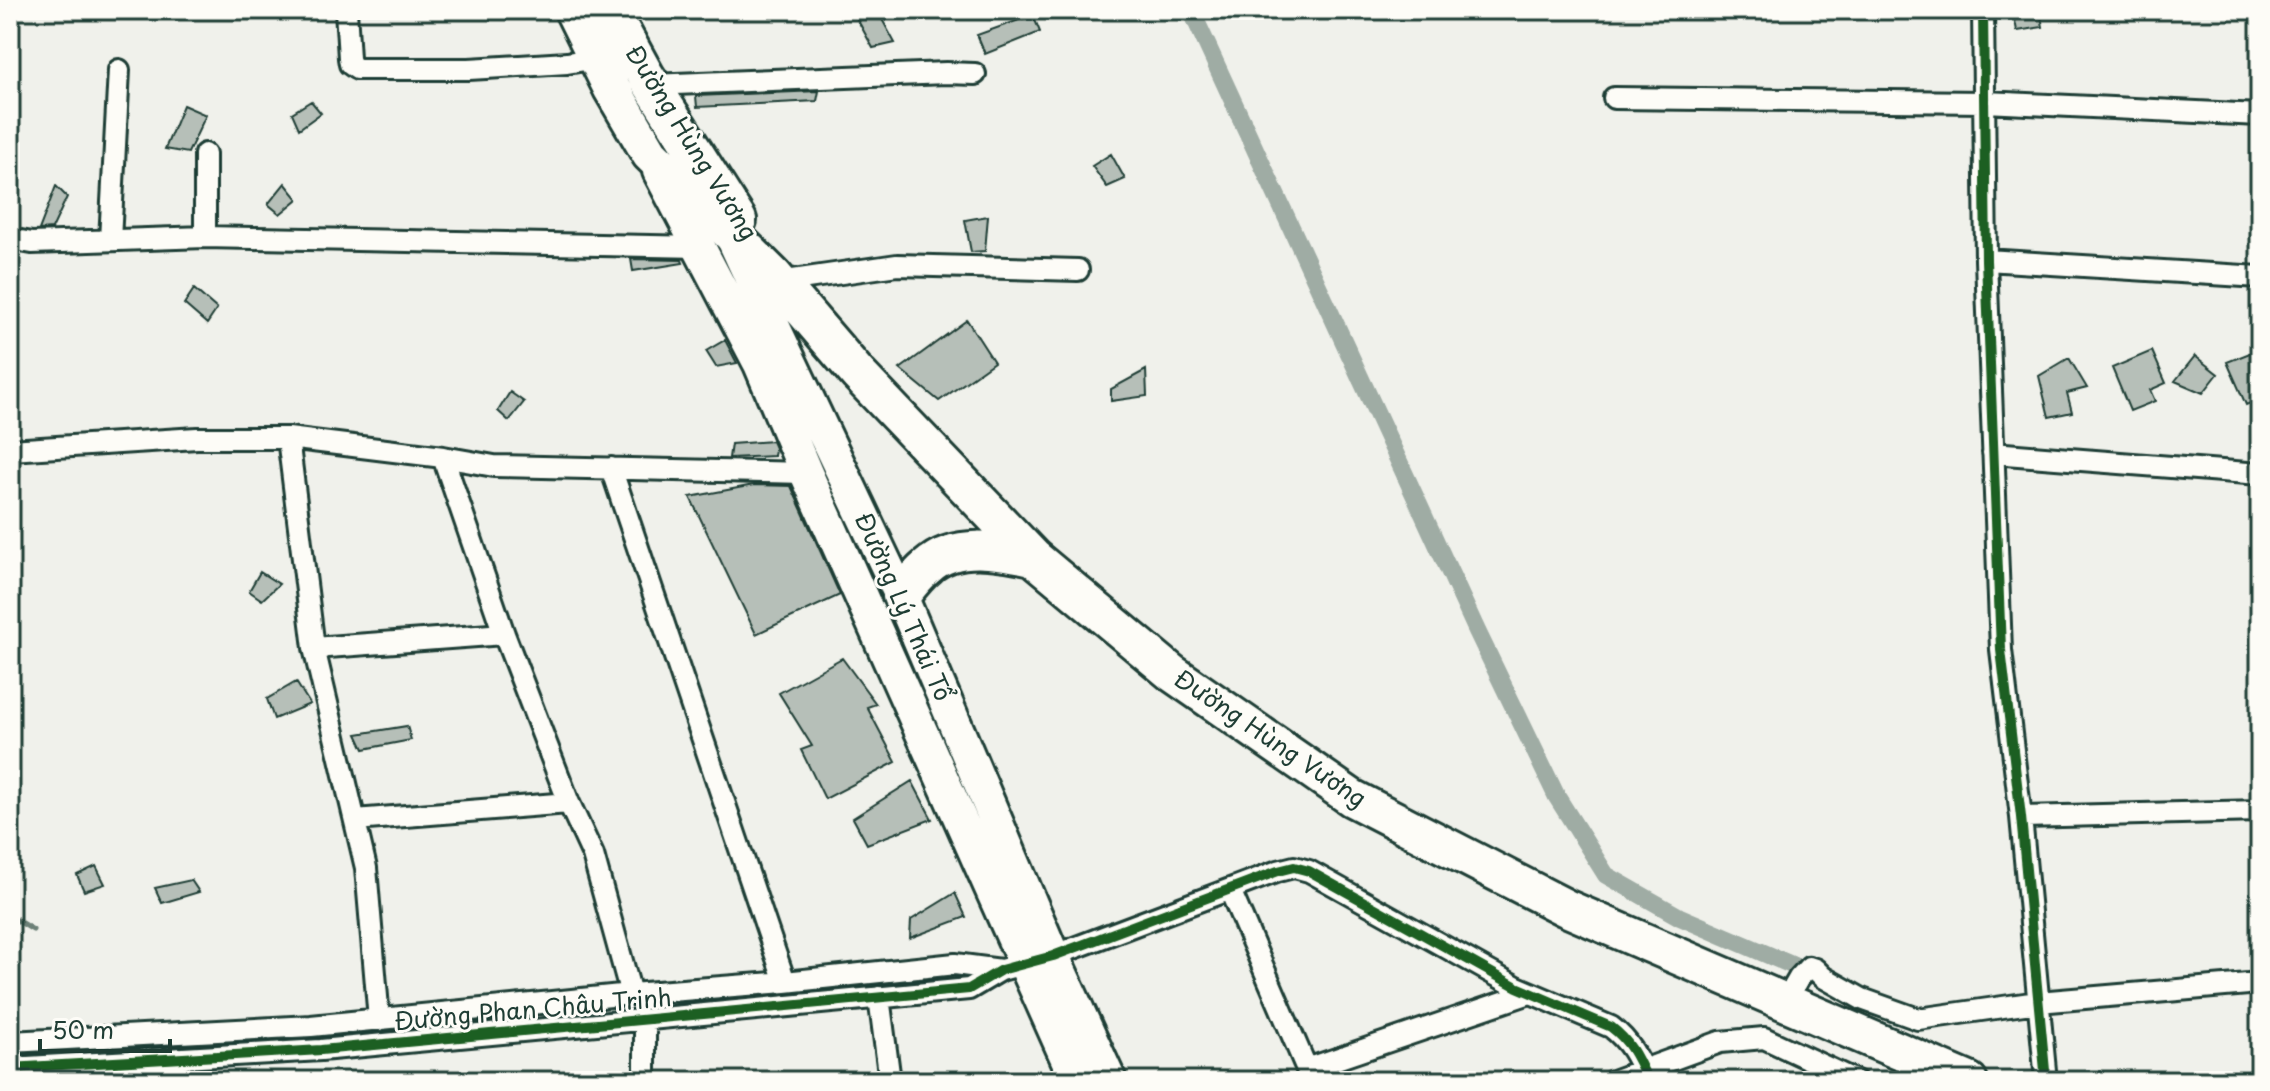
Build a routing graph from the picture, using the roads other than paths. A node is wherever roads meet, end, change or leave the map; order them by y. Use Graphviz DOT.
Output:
graph roads {
  1 [pos="346,10"];
  2 [pos="573,10"];
  3 [pos="610,10"];
  4 [pos="1983,10"];
  5 [pos="597,58"];
  6 [pos="119,70"];
  7 [pos="975,74"];
  8 [pos="651,85"];
  9 [pos="1614,98"];
  10 [pos="1985,102"];
  11 [pos="2260,115"];
  12 [pos="685,138"];
  13 [pos="205,154"];
  14 [pos="205,237"];
  15 [pos="10,239"];
  16 [pos="110,240"];
  17 [pos="716,240"];
  18 [pos="1986,260"];
  19 [pos="1078,270"];
  20 [pos="2260,277"];
  21 [pos="776,278"];
  22 [pos="288,438"];
  23 [pos="10,450"];
  24 [pos="1993,453"];
  25 [pos="443,457"];
  26 [pos="611,468"];
  27 [pos="806,473"];
  28 [pos="2260,474"];
  29 [pos="1033,557"];
  30 [pos="883,558"];
  31 [pos="851,571"];
  32 [pos="901,596"];
  33 [pos="504,634"];
  34 [pos="314,648"];
  35 [pos="569,803"];
  36 [pos="2260,811"];
  37 [pos="2021,817"];
  38 [pos="355,820"];
  39 [pos="1230,890"];
  40 [pos="1026,964"];
  41 [pos="785,982"];
  42 [pos="2260,983"];
  43 [pos="1792,990"];
  44 [pos="1530,993"];
  45 [pos="631,994"];
  46 [pos="879,997"];
  47 [pos="2038,1002"];
  48 [pos="512,1006"];
  49 [pos="645,1019"];
  50 [pos="379,1020"];
  51 [pos="205,1032"];
  52 [pos="516,1032"];
  53 [pos="10,1042"];
  54 [pos="207,1057"];
  55 [pos="10,1068"];
  56 [pos="1310,1075"];
  57 [pos="1645,1075"];
  58 [pos="645,1081"];
  59 [pos="890,1081"];
  60 [pos="1077,1081"];
  61 [pos="1110,1081"];
  62 [pos="1613,1081"];
  63 [pos="1856,1081"];
  64 [pos="1969,1081"];
  65 [pos="2046,1081"];
  1 -- 5 [label="street"];
  2 -- 5 [label="highway, Đường Hùng Vương"];
  3 -- 8 [label="highway, Đường Hùng Vương"];
  4 -- 10 [label="street"];
  5 -- 17 [label="highway, Đường Hùng Vương"];
  6 -- 16 [label="street"];
  7 -- 8 [label="street"];
  8 -- 12 [label="highway, Đường Hùng Vương"];
  9 -- 10 [label="street"];
  10 -- 11 [label="street"];
  10 -- 18 [label="street"];
  12 -- 17 [label="main road, Đường Lý Thái Tổ"];
  12 -- 21 [label="highway, Đường Hùng Vương"];
  13 -- 14 [label="street"];
  14 -- 16 [label="street"];
  14 -- 17 [label="street"];
  15 -- 16 [label="street"];
  17 -- 21 [label="highway, Đường Hùng Vương"];
  17 -- 27 [label="main road, Đường Lý Thái Tổ"];
  17 -- 30 [label="main road, Đường Lý Thái Tổ"];
  18 -- 20 [label="street"];
  18 -- 24 [label="street"];
  19 -- 21 [label="street"];
  21 -- 29 [label="highway, Đường Hùng Vương"];
  22 -- 23 [label="street"];
  22 -- 25 [label="street"];
  22 -- 34 [label="street"];
  24 -- 28 [label="street"];
  24 -- 37 [label="street"];
  25 -- 26 [label="street"];
  25 -- 33 [label="street"];
  26 -- 27 [label="street"];
  26 -- 41 [label="street"];
  27 -- 31 [label="main road, Đường Lý Thái Tổ"];
  29 -- 32 [label="highway"];
  29 -- 43 [label="highway, Đường Hùng Vương"];
  30 -- 31 [label="main road"];
  30 -- 32 [label="main road, Đường Lý Thái Tổ"];
  31 -- 40 [label="main road, Đường Lý Thái Tổ"];
  32 -- 40 [label="main road, Đường Lý Thái Tổ"];
  33 -- 34 [label="street"];
  33 -- 35 [label="street"];
  34 -- 38 [label="street"];
  35 -- 38 [label="street"];
  35 -- 45 [label="street"];
  36 -- 37 [label="street"];
  37 -- 47 [label="street"];
  38 -- 50 [label="street"];
  39 -- 40 [label="street"];
  39 -- 44 [label="street"];
  39 -- 56 [label="street"];
  40 -- 41 [label="street, Đường Phan Châu Trinh"];
  40 -- 46 [label="street, Đường Phan Châu Trinh"];
  40 -- 60 [label="main road, Đường Lý Thái Tổ"];
  40 -- 61 [label="main road, Đường Lý Thái Tổ"];
  41 -- 45 [label="street, Đường Phan Châu Trinh"];
  42 -- 47 [label="street"];
  43 -- 47 [label="street"];
  43 -- 64 [label="highway, Đường Hùng Vương"];
  44 -- 56 [label="street"];
  44 -- 57 [label="street"];
  45 -- 48 [label="street, Đường Phan Châu Trinh"];
  46 -- 49 [label="street, Đường Phan Châu Trinh"];
  46 -- 59 [label="street"];
  47 -- 65 [label="street"];
  48 -- 50 [label="street, Đường Phan Châu Trinh"];
  48 -- 52 [label="street"];
  49 -- 52 [label="street, Đường Phan Châu Trinh"];
  49 -- 58 [label="street"];
  50 -- 51 [label="street, Đường Phan Châu Trinh"];
  51 -- 53 [label="street, Đường Phan Châu Trinh"];
  51 -- 54 [label="street"];
  52 -- 54 [label="street, Đường Phan Châu Trinh"];
  54 -- 55 [label="street, Đường Phan Châu Trinh"];
  57 -- 62 [label="street"];
  57 -- 63 [label="street"];
}
